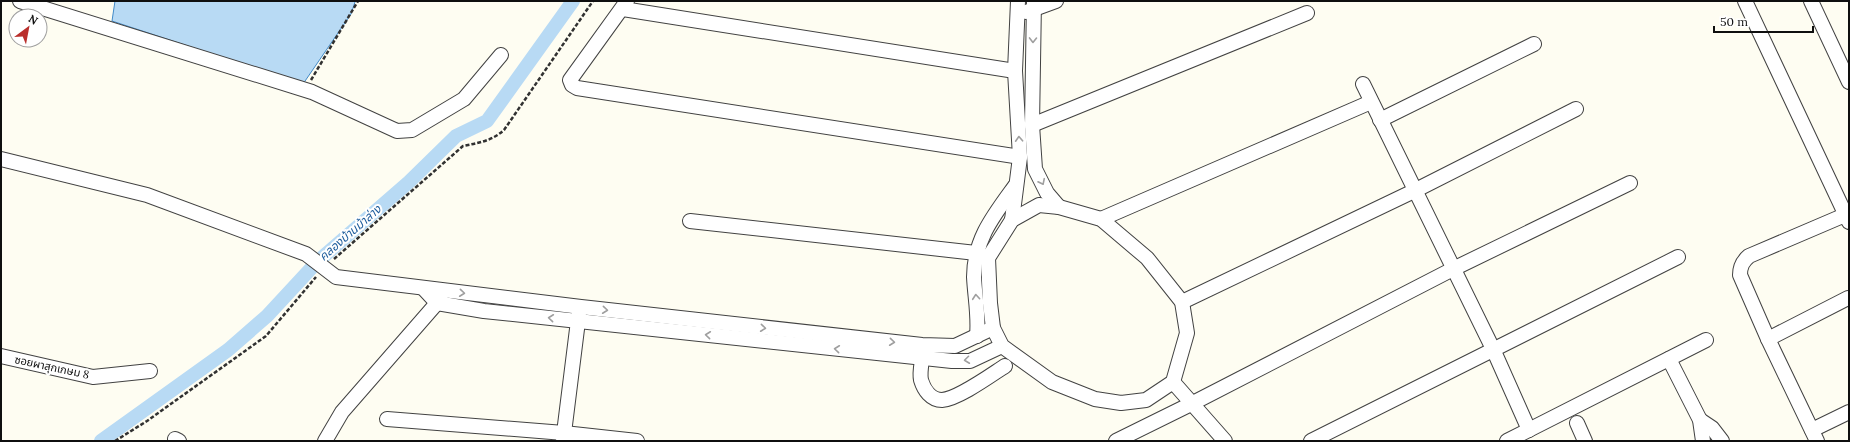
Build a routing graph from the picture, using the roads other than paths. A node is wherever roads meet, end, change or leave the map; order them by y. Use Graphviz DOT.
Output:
graph roads {
  1 [pos="20,1"];
  2 [pos="1056,1"];
  3 [pos="1745,1"];
  4 [pos="1811,1"];
  5 [pos="625,5"];
  6 [pos="1034,5"];
  7 [pos="1018,8"];
  8 [pos="1308,13"];
  9 [pos="1534,44"];
  10 [pos="501,55"];
  11 [pos="1015,71"];
  12 [pos="1849,82"];
  13 [pos="1363,84"];
  14 [pos="1371,102"];
  15 [pos="1576,109"];
  16 [pos="1380,120"];
  17 [pos="1032,126"];
  18 [pos="1020,157"];
  19 [pos="1,159"];
  20 [pos="1630,183"];
  21 [pos="1016,184"];
  22 [pos="1414,191"];
  23 [pos="1059,207"];
  24 [pos="1101,219"];
  25 [pos="1847,219"];
  26 [pos="1012,220"];
  27 [pos="690,221"];
  28 [pos="982,255"];
  29 [pos="1678,257"];
  30 [pos="1453,269"];
  31 [pos="486,296"];
  32 [pos="440,297"];
  33 [pos="1848,298"];
  34 [pos="1182,302"];
  35 [pos="484,311"];
  36 [pos="579,314"];
  37 [pos="993,328"];
  38 [pos="977,336"];
  39 [pos="1768,339"];
  40 [pos="1706,340"];
  41 [pos="1002,346"];
  42 [pos="1493,349"];
  43 [pos="923,352"];
  44 [pos="1,356"];
  45 [pos="1668,359"];
  46 [pos="1005,366"];
  47 [pos="150,371"];
  48 [pos="1173,382"];
  49 [pos="1191,404"];
  50 [pos="1849,412"];
  51 [pos="386,419"];
  52 [pos="1700,420"];
  53 [pos="1577,423"];
  54 [pos="1529,430"];
  55 [pos="1814,436"];
  56 [pos="563,437"];
  57 [pos="325,441"];
  58 [pos="637,441"];
  59 [pos="1116,441"];
  60 [pos="1225,441"];
  61 [pos="1311,441"];
  62 [pos="1507,441"];
  63 [pos="1586,441"];
  64 [pos="1703,441"];
  65 [pos="1722,441"];
  1 -- 10 [label="street"];
  2 -- 6 [label="street"];
  3 -- 25 [label="street"];
  4 -- 12 [label="street"];
  5 -- 11 [label="street"];
  5 -- 18 [label="street"];
  6 -- 7 [label="street"];
  6 -- 17 [label="street, one-way"];
  7 -- 11 [label="street"];
  8 -- 17 [label="street"];
  9 -- 16 [label="street"];
  18 -- 11 [label="street, one-way"];
  13 -- 14 [label="street"];
  14 -- 16 [label="street"];
  14 -- 24 [label="street"];
  15 -- 22 [label="street"];
  16 -- 22 [label="street"];
  17 -- 23 [label="street, one-way"];
  18 -- 21 [label="street"];
  19 -- 32 [label="street"];
  20 -- 30 [label="street"];
  21 -- 26 [label="street"];
  21 -- 28 [label="street"];
  22 -- 30 [label="street"];
  22 -- 34 [label="street"];
  23 -- 24 [label="street"];
  23 -- 26 [label="street"];
  24 -- 34 [label="street"];
  25 -- 39 [label="street"];
  26 -- 28 [label="street"];
  27 -- 28 [label="street"];
  28 -- 37 [label="street"];
  38 -- 28 [label="street, one-way"];
  29 -- 42 [label="street"];
  30 -- 42 [label="street"];
  30 -- 49 [label="street"];
  32 -- 31 [label="street, one-way"];
  31 -- 35 [label="street"];
  31 -- 36 [label="street"];
  32 -- 35 [label="street"];
  32 -- 57 [label="street"];
  33 -- 39 [label="street"];
  34 -- 48 [label="street"];
  36 -- 35 [label="street, one-way"];
  36 -- 43 [label="street"];
  36 -- 56 [label="street"];
  37 -- 38 [label="street"];
  37 -- 41 [label="street"];
  38 -- 43 [label="street"];
  39 -- 55 [label="street"];
  40 -- 45 [label="street"];
  41 -- 43 [label="street, one-way"];
  41 -- 48 [label="street"];
  42 -- 54 [label="street"];
  42 -- 61 [label="street"];
  43 -- 46 [label="street"];
  44 -- 47 [label="street, ซอยผาสุกเกษม 8"];
  45 -- 52 [label="street"];
  45 -- 54 [label="street"];
  48 -- 49 [label="street"];
  49 -- 59 [label="street"];
  49 -- 60 [label="street"];
  50 -- 55 [label="street"];
  51 -- 56 [label="street"];
  52 -- 64 [label="street"];
  52 -- 65 [label="street"];
  53 -- 63 [label="street"];
  54 -- 62 [label="street"];
  56 -- 58 [label="street"];
}
